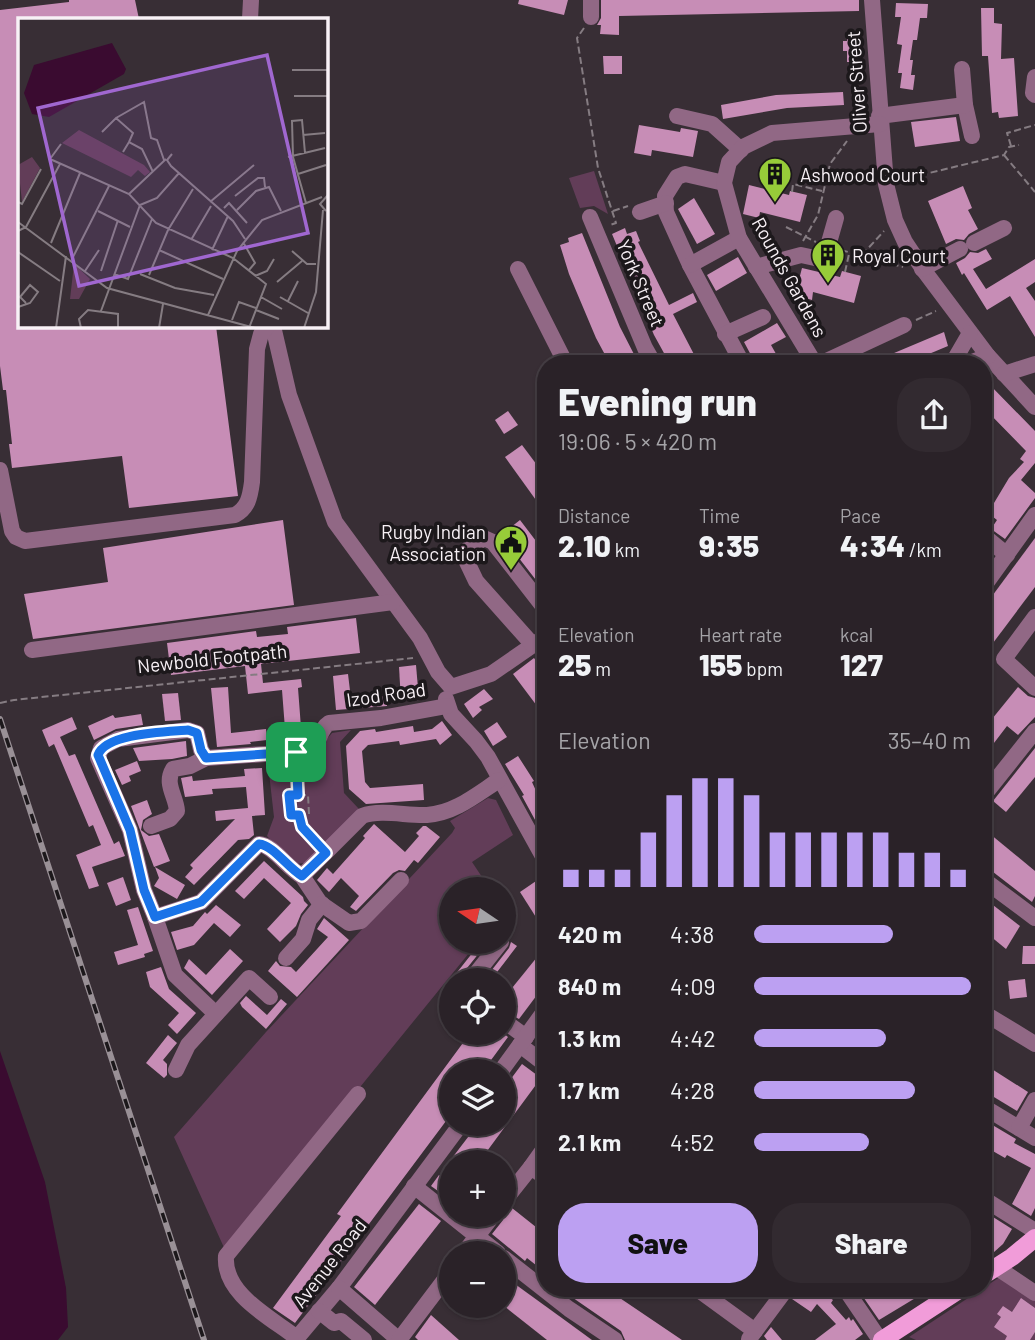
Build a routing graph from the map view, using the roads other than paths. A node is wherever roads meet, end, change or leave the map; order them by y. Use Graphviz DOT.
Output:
graph roads {
  1 [pos="251,0"];
  2 [pos="872,0"];
  3 [pos="250,18"];
  4 [pos="962,69"];
  5 [pos="1035,78"];
  6 [pos="1035,95"];
  7 [pos="965,105"];
  8 [pos="677,116"];
  9 [pos="879,120"];
  10 [pos="971,136"];
  11 [pos="741,150"];
  12 [pos="724,183"];
  13 [pos="666,203"];
  14 [pos="640,212"];
  15 [pos="836,218"];
  16 [pos="593,224"];
  17 [pos="1004,228"];
  18 [pos="739,238"];
  19 [pos="690,265"];
  20 [pos="757,267"];
  21 [pos="518,269"];
  22 [pos="924,270"];
  23 [pos="763,317"];
  24 [pos="904,325"];
  25 [pos="269,327"];
  26 [pos="270,327"];
  27 [pos="970,333"];
  28 [pos="725,334"];
  29 [pos="561,355"];
  30 [pos="650,355"];
  31 [pos="738,355"];
  32 [pos="812,355"];
  33 [pos="838,355"];
  34 [pos="957,355"];
  35 [pos="987,355"];
  36 [pos="992,360"];
  37 [pos="1035,364"];
  38 [pos="1004,374"];
  39 [pos="1035,407"];
  40 [pos="0,470"];
  41 [pos="1035,515"];
  42 [pos="992,543"];
  43 [pos="1007,555"];
  44 [pos="992,575"];
  45 [pos="537,598"];
  46 [pos="393,602"];
  47 [pos="1035,617"];
  48 [pos="537,639"];
  49 [pos="537,645"];
  50 [pos="32,650"];
  51 [pos="452,687"];
  52 [pos="1035,688"];
  53 [pos="447,706"];
  54 [pos="1035,731"];
  55 [pos="206,758"];
  56 [pos="499,780"];
  57 [pos="992,785"];
  58 [pos="142,829"];
  59 [pos="537,846"];
  60 [pos="302,876"];
  61 [pos="401,880"];
  62 [pos="992,886"];
  63 [pos="333,906"];
  64 [pos="155,917"];
  65 [pos="1035,918"];
  66 [pos="492,954"];
  67 [pos="286,958"];
  68 [pos="480,968"];
  69 [pos="270,997"];
  70 [pos="221,1008"];
  71 [pos="992,1018"];
  72 [pos="537,1022"];
  73 [pos="516,1034"];
  74 [pos="523,1041"];
  75 [pos="1035,1044"];
  76 [pos="537,1056"];
  77 [pos="510,1059"];
  78 [pos="176,1070"];
  79 [pos="358,1094"];
  80 [pos="1035,1100"];
  81 [pos="992,1112"];
  82 [pos="1019,1128"];
  83 [pos="452,1136"];
  84 [pos="1035,1138"];
  85 [pos="537,1159"];
  86 [pos="531,1167"];
  87 [pos="537,1171"];
  88 [pos="414,1186"];
  89 [pos="516,1186"];
  90 [pos="992,1204"];
  91 [pos="484,1227"];
  92 [pos="1035,1231"];
  93 [pos="477,1237"];
  94 [pos="1035,1238"];
  95 [pos="474,1241"];
  96 [pos="482,1241"];
  97 [pos="516,1267"];
  98 [pos="992,1270"];
  99 [pos="992,1272"];
  100 [pos="439,1284"];
  101 [pos="537,1284"];
  102 [pos="339,1288"];
  103 [pos="1035,1293"];
  104 [pos="554,1297"];
  105 [pos="706,1297"];
  106 [pos="780,1297"];
  107 [pos="851,1297"];
  108 [pos="947,1297"];
  109 [pos="319,1311"];
  110 [pos="752,1336"];
  111 [pos="391,1337"];
  112 [pos="364,1340"];
  113 [pos="615,1340"];
  114 [pos="881,1340"];
  1 -- 3 [label="street"];
  2 -- 9 [label="street, Oliver Street"];
  4 -- 7 [label="street"];
  5 -- 6 [label="street"];
  7 -- 9 [label="street"];
  7 -- 10 [label="street"];
  8 -- 11 [label="street"];
  9 -- 11 [label="street"];
  9 -- 22 [label="street, Oliver Street"];
  11 -- 12 [label="street"];
  12 -- 13 [label="street"];
  12 -- 18 [label="street, Rounds Gardens"];
  13 -- 14 [label="street"];
  13 -- 19 [label="street"];
  15 -- 20 [label="street"];
  16 -- 30 [label="street, York Street"];
  17 -- 22 [label="street"];
  18 -- 19 [label="street"];
  18 -- 20 [label="street, Rounds Gardens"];
  19 -- 28 [label="street"];
  20 -- 32 [label="street, Rounds Gardens"];
  21 -- 29 [label="street"];
  22 -- 27 [label="street, Oliver Street"];
  23 -- 28 [label="street"];
  24 -- 33 [label="street, Rounds Gardens"];
  25 -- 40 [label="street"];
  26 -- 46 [label="street"];
  27 -- 34 [label="street"];
  27 -- 35 [label="street, Oliver Street"];
  28 -- 31 [label="street"];
  36 -- 38 [label="street, Oliver Street"];
  37 -- 38 [label="street"];
  38 -- 39 [label="street, Oliver Street"];
  41 -- 43 [label="street"];
  42 -- 43 [label="street"];
  43 -- 44 [label="street"];
  45 -- 48 [label="street"];
  46 -- 50 [label="street"];
  46 -- 51 [label="street"];
  47 -- 52 [label="street"];
  49 -- 51 [label="street"];
  51 -- 53 [label="street"];
  53 -- 55 [label="street, Izod Road"];
  53 -- 56 [label="street"];
  54 -- 57 [label="street"];
  55 -- 58 [label="street"];
  55 -- 58 [label="street"];
  56 -- 59 [label="street"];
  56 -- 60 [label="street"];
  58 -- 64 [label="street"];
  60 -- 63 [label="street"];
  60 -- 64 [label="street"];
  61 -- 63 [label="street"];
  62 -- 65 [label="street"];
  63 -- 67 [label="street"];
  64 -- 70 [label="street"];
  66 -- 68 [label="street"];
  69 -- 70 [label="street"];
  70 -- 78 [label="street"];
  71 -- 75 [label="street"];
  72 -- 74 [label="street"];
  73 -- 74 [label="street"];
  74 -- 76 [label="street"];
  74 -- 77 [label="street"];
  79 -- 109 [label="street, Avenue Road"];
  80 -- 82 [label="street"];
  81 -- 82 [label="street"];
  82 -- 84 [label="street"];
  83 -- 88 [label="street, Avenue Road"];
  85 -- 86 [label="street"];
  86 -- 87 [label="street"];
  86 -- 89 [label="street"];
  88 -- 93 [label="street"];
  88 -- 102 [label="street, Avenue Road"];
  90 -- 92 [label="street"];
  91 -- 93 [label="street"];
  93 -- 95 [label="street"];
  93 -- 96 [label="street"];
  94 -- 98 [label="main road"];
  97 -- 101 [label="street"];
  99 -- 103 [label="street"];
  100 -- 111 [label="street"];
  102 -- 109 [label="street, Avenue Road"];
  102 -- 111 [label="street"];
  104 -- 113 [label="street"];
  105 -- 110 [label="street"];
  106 -- 110 [label="street"];
  107 -- 114 [label="street"];
  108 -- 114 [label="main road"];
  109 -- 112 [label="street"];
}
